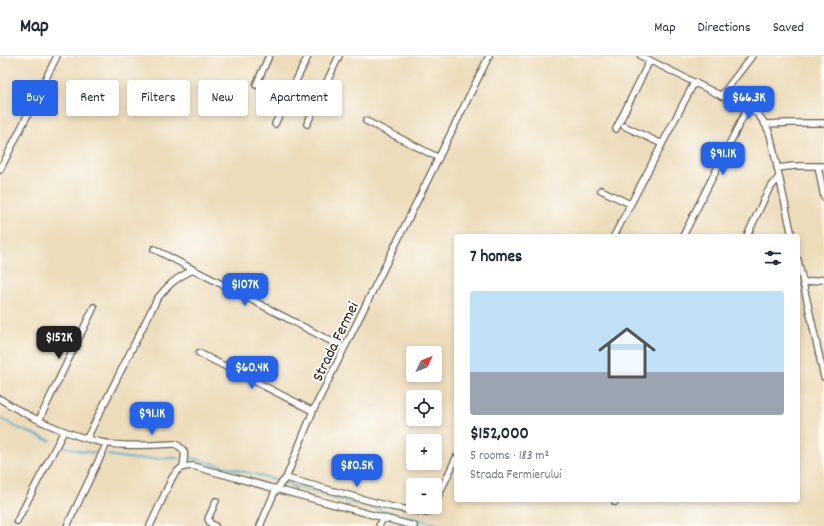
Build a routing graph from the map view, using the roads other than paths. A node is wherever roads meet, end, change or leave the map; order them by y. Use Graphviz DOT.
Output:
graph roads {
  1 [pos="58,56"];
  2 [pos="270,56"];
  3 [pos="308,56"];
  4 [pos="339,56"];
  5 [pos="489,56"];
  6 [pos="641,56"];
  7 [pos="752,56"];
  8 [pos="650,60"];
  9 [pos="258,80"];
  10 [pos="694,83"];
  11 [pos="721,96"];
  12 [pos="747,109"];
  13 [pos="366,121"];
  14 [pos="275,124"];
  15 [pos="307,124"];
  16 [pos="766,124"];
  17 [pos="824,124"];
  18 [pos="624,126"];
  19 [pos="616,129"];
  20 [pos="662,144"];
  21 [pos="439,158"];
  22 [pos="821,166"];
  23 [pos="777,168"];
  24 [pos="0,170"];
  25 [pos="779,177"];
  26 [pos="601,190"];
  27 [pos="824,197"];
  28 [pos="630,204"];
  29 [pos="615,234"];
  30 [pos="684,234"];
  31 [pos="748,234"];
  32 [pos="792,234"];
  33 [pos="154,249"];
  34 [pos="800,269"];
  35 [pos="193,270"];
  36 [pos="824,279"];
  37 [pos="803,282"];
  38 [pos="94,307"];
  39 [pos="824,343"];
  40 [pos="817,344"];
  41 [pos="344,348"];
  42 [pos="199,353"];
  43 [pos="824,377"];
  44 [pos="0,399"];
  45 [pos="313,411"];
  46 [pos="39,420"];
  47 [pos="64,431"];
  48 [pos="87,438"];
  49 [pos="107,444"];
  50 [pos="454,462"];
  51 [pos="183,466"];
  52 [pos="286,478"];
  53 [pos="279,487"];
  54 [pos="442,488"];
  55 [pos="216,501"];
  56 [pos="406,509"];
  57 [pos="383,518"];
  58 [pos="16,521"];
  59 [pos="67,526"];
  60 [pos="150,526"];
  61 [pos="216,526"];
  62 [pos="260,526"];
  63 [pos="379,526"];
  64 [pos="414,526"];
  1 -- 24 [label="street"];
  2 -- 9 [label="street"];
  3 -- 14 [label="street"];
  4 -- 15 [label="street"];
  5 -- 21 [label="street, Strada Fermei"];
  6 -- 8 [label="street"];
  7 -- 11 [label="street"];
  8 -- 10 [label="street"];
  8 -- 19 [label="street"];
  10 -- 11 [label="street"];
  10 -- 20 [label="street"];
  11 -- 12 [label="street"];
  12 -- 16 [label="street"];
  12 -- 30 [label="street"];
  13 -- 21 [label="street"];
  16 -- 17 [label="street"];
  16 -- 23 [label="street"];
  18 -- 20 [label="street"];
  20 -- 28 [label="street"];
  21 -- 41 [label="street, Strada Fermei"];
  22 -- 23 [label="street"];
  22 -- 27 [label="street"];
  23 -- 25 [label="street"];
  25 -- 31 [label="street"];
  25 -- 32 [label="street"];
  26 -- 28 [label="street"];
  28 -- 29 [label="street"];
  33 -- 35 [label="street"];
  34 -- 37 [label="street"];
  35 -- 41 [label="street"];
  35 -- 48 [label="street"];
  36 -- 37 [label="street"];
  37 -- 40 [label="street"];
  38 -- 46 [label="street"];
  39 -- 40 [label="street"];
  40 -- 43 [label="street"];
  41 -- 45 [label="street, Strada Fermei"];
  42 -- 45 [label="street"];
  44 -- 46 [label="street"];
  45 -- 52 [label="street, Strada Fermei"];
  46 -- 47 [label="street"];
  47 -- 48 [label="street"];
  47 -- 58 [label="street"];
  48 -- 49 [label="street"];
  49 -- 51 [label="street"];
  49 -- 59 [label="street"];
  50 -- 54 [label="street"];
  51 -- 53 [label="street"];
  51 -- 60 [label="street"];
  52 -- 53 [label="street, Strada Fermei"];
  52 -- 56 [label="street"];
  53 -- 57 [label="street"];
  53 -- 62 [label="street, Strada Fermei"];
  55 -- 61 [label="street"];
  57 -- 63 [label="street"];
  57 -- 64 [label="street"];
}
